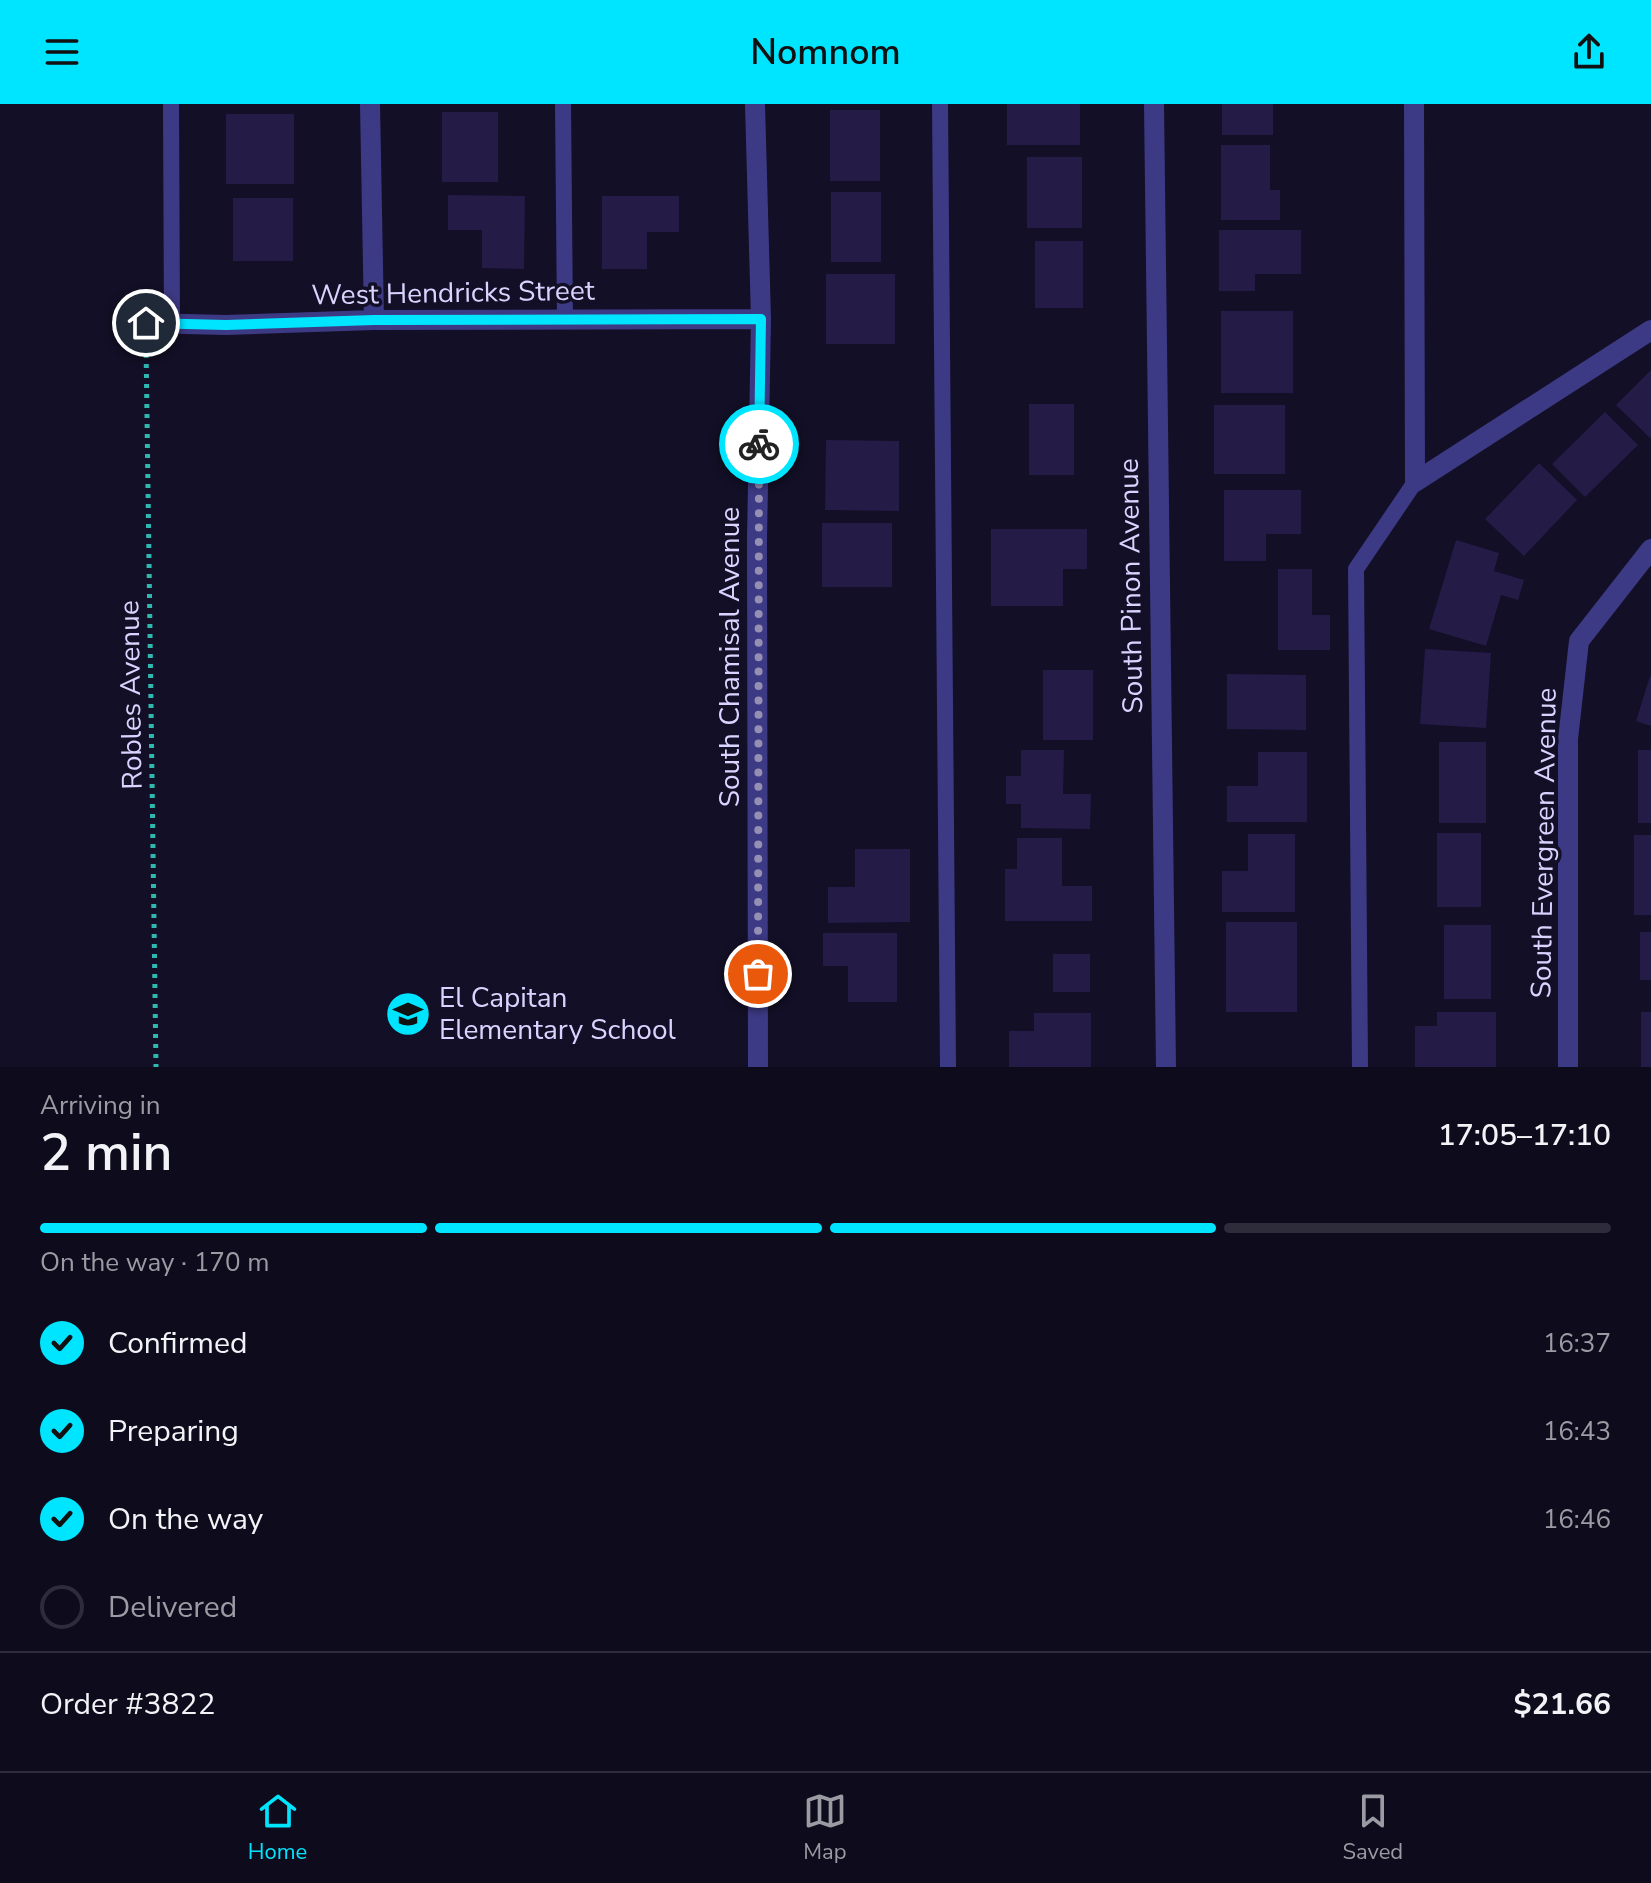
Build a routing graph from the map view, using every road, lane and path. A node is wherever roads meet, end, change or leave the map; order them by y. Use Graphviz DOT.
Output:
graph roads {
  1 [pos="171,104"];
  2 [pos="370,104"];
  3 [pos="563,104"];
  4 [pos="755,104"];
  5 [pos="940,104"];
  6 [pos="1154,104"];
  7 [pos="1414,104"];
  8 [pos="565,319"];
  9 [pos="761,319"];
  10 [pos="374,320"];
  11 [pos="146,323"];
  12 [pos="172,324"];
  13 [pos="1651,330"];
  14 [pos="1415,482"];
  15 [pos="1651,549"];
  16 [pos="156,1067"];
  17 [pos="758,1067"];
  18 [pos="948,1067"];
  19 [pos="1166,1067"];
  20 [pos="1360,1067"];
  21 [pos="1568,1067"];
  1 -- 12 [label="lane"];
  2 -- 10 [label="street"];
  3 -- 8 [label="lane"];
  4 -- 9 [label="street, South Chamisal Avenue"];
  5 -- 18 [label="lane"];
  6 -- 19 [label="street, South Pinon Avenue"];
  7 -- 14 [label="street"];
  8 -- 9 [label="street, West Hendricks Street"];
  8 -- 10 [label="street, West Hendricks Street"];
  9 -- 17 [label="street, South Chamisal Avenue"];
  10 -- 12 [label="street, West Hendricks Street"];
  11 -- 12 [label="street, West Hendricks Street"];
  11 -- 16 [label="path, Robles Avenue"];
  13 -- 14 [label="street"];
  14 -- 20 [label="lane"];
  15 -- 21 [label="street, South Evergreen Avenue"];
}
